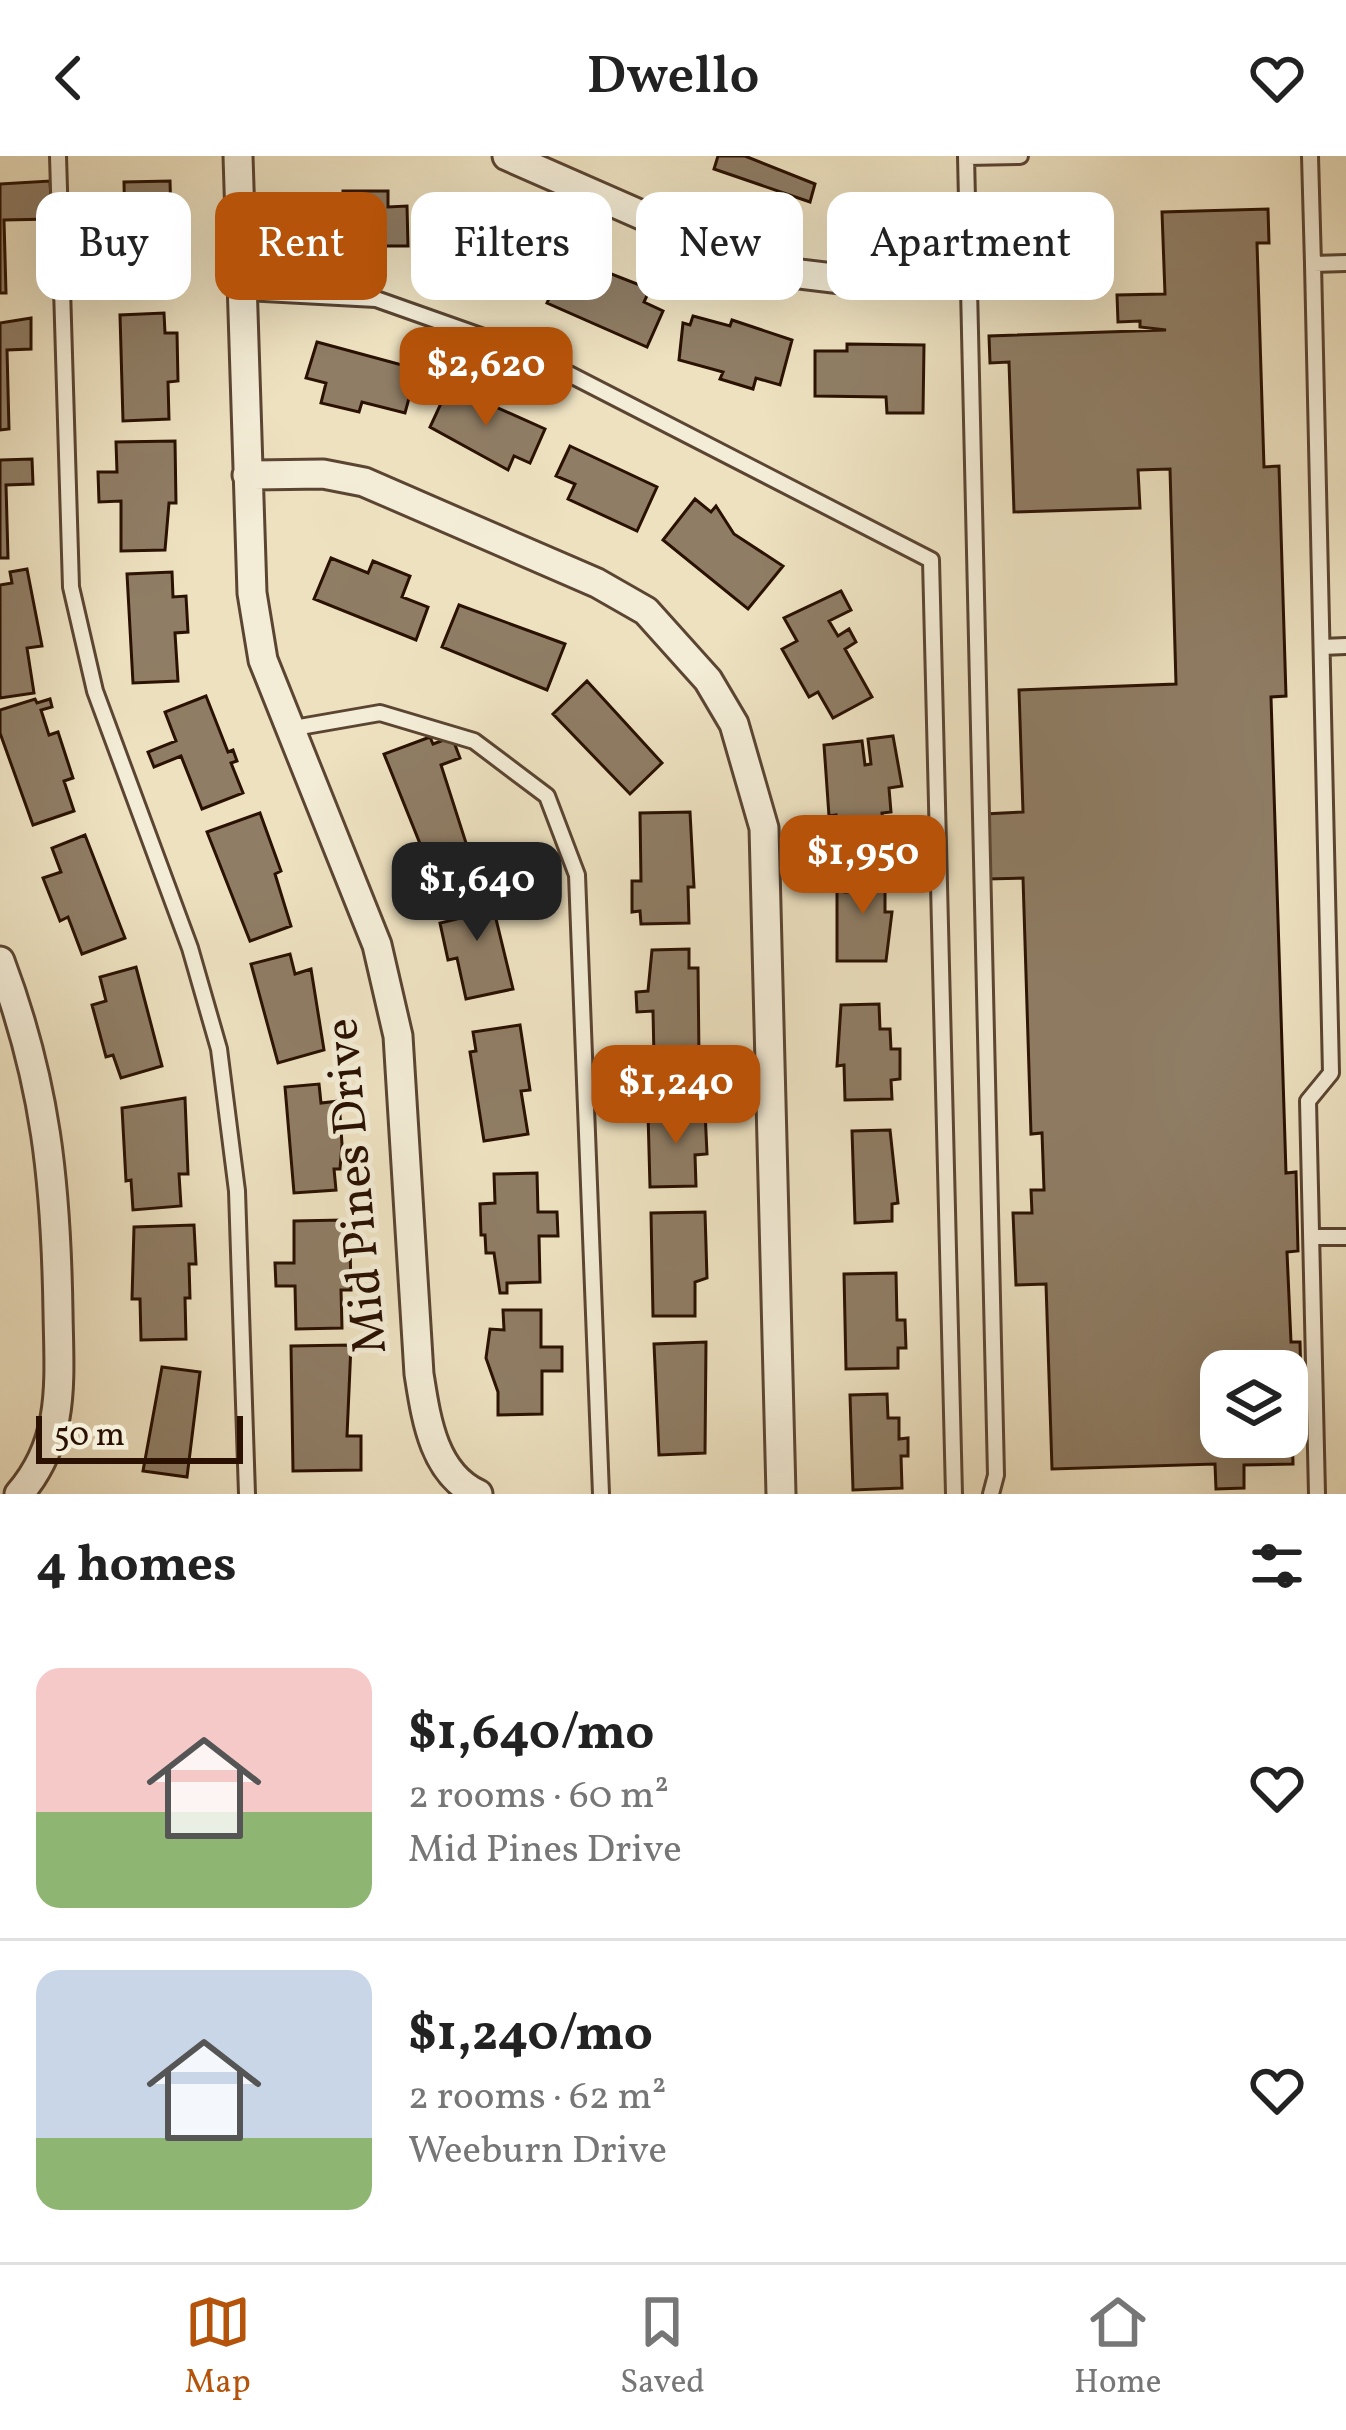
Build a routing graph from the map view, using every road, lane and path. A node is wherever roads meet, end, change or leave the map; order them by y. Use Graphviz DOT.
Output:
graph roads {
  1 [pos="58,156"];
  2 [pos="238,156"];
  3 [pos="507,156"];
  4 [pos="1020,156"];
  5 [pos="1310,156"];
  6 [pos="967,157"];
  7 [pos="239,192"];
  8 [pos="1313,263"];
  9 [pos="1346,263"];
  10 [pos="827,277"];
  11 [pos="243,300"];
  12 [pos="379,300"];
  13 [pos="248,475"];
  14 [pos="1322,646"];
  15 [pos="1346,646"];
  16 [pos="294,728"];
  17 [pos="0,961"];
  18 [pos="1311,1237"];
  19 [pos="1346,1237"];
  20 [pos="19,1494"];
  21 [pos="247,1494"];
  22 [pos="478,1494"];
  23 [pos="601,1494"];
  24 [pos="781,1494"];
  25 [pos="954,1494"];
  26 [pos="992,1494"];
  27 [pos="1317,1494"];
  1 -- 21 [label="lane"];
  2 -- 7 [label="street, Mid Pines Drive"];
  3 -- 10 [label="street"];
  4 -- 6 [label="lane"];
  5 -- 8 [label="lane"];
  6 -- 26 [label="lane"];
  8 -- 9 [label="lane"];
  8 -- 14 [label="lane"];
  11 -- 13 [label="street, Mid Pines Drive"];
  12 -- 25 [label="lane"];
  13 -- 16 [label="street, Mid Pines Drive"];
  13 -- 24 [label="street"];
  14 -- 15 [label="lane"];
  14 -- 18 [label="lane"];
  16 -- 22 [label="street, Mid Pines Drive"];
  16 -- 23 [label="lane"];
  17 -- 20 [label="street"];
  18 -- 19 [label="lane"];
  18 -- 27 [label="lane"];
}
